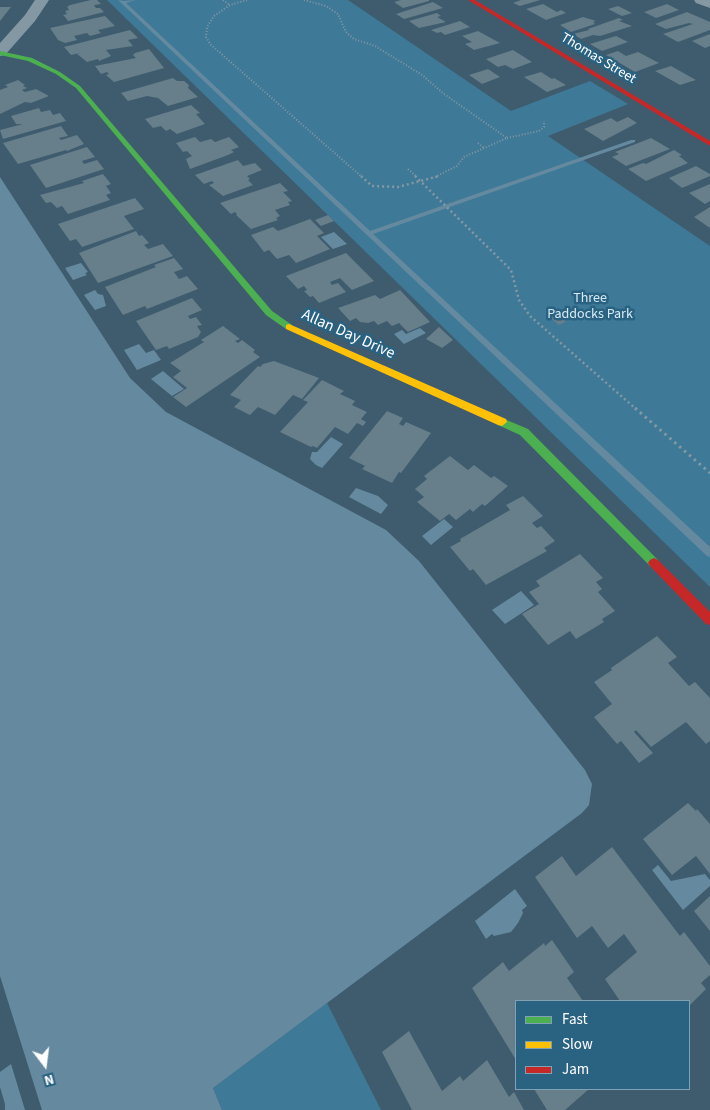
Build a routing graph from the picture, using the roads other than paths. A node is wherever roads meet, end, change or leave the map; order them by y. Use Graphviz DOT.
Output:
graph roads {
  1 [pos="42,0"];
  2 [pos="471,0"];
  3 [pos="701,0"];
  4 [pos="710,4"];
  5 [pos="0,53"];
  6 [pos="710,144"];
  7 [pos="710,620"];
  1 -- 5 [label="street"];
  2 -- 6 [label="street, Thomas Street"];
  3 -- 4 [label="street"];
  5 -- 7 [label="street, Allan Day Drive"];
}
